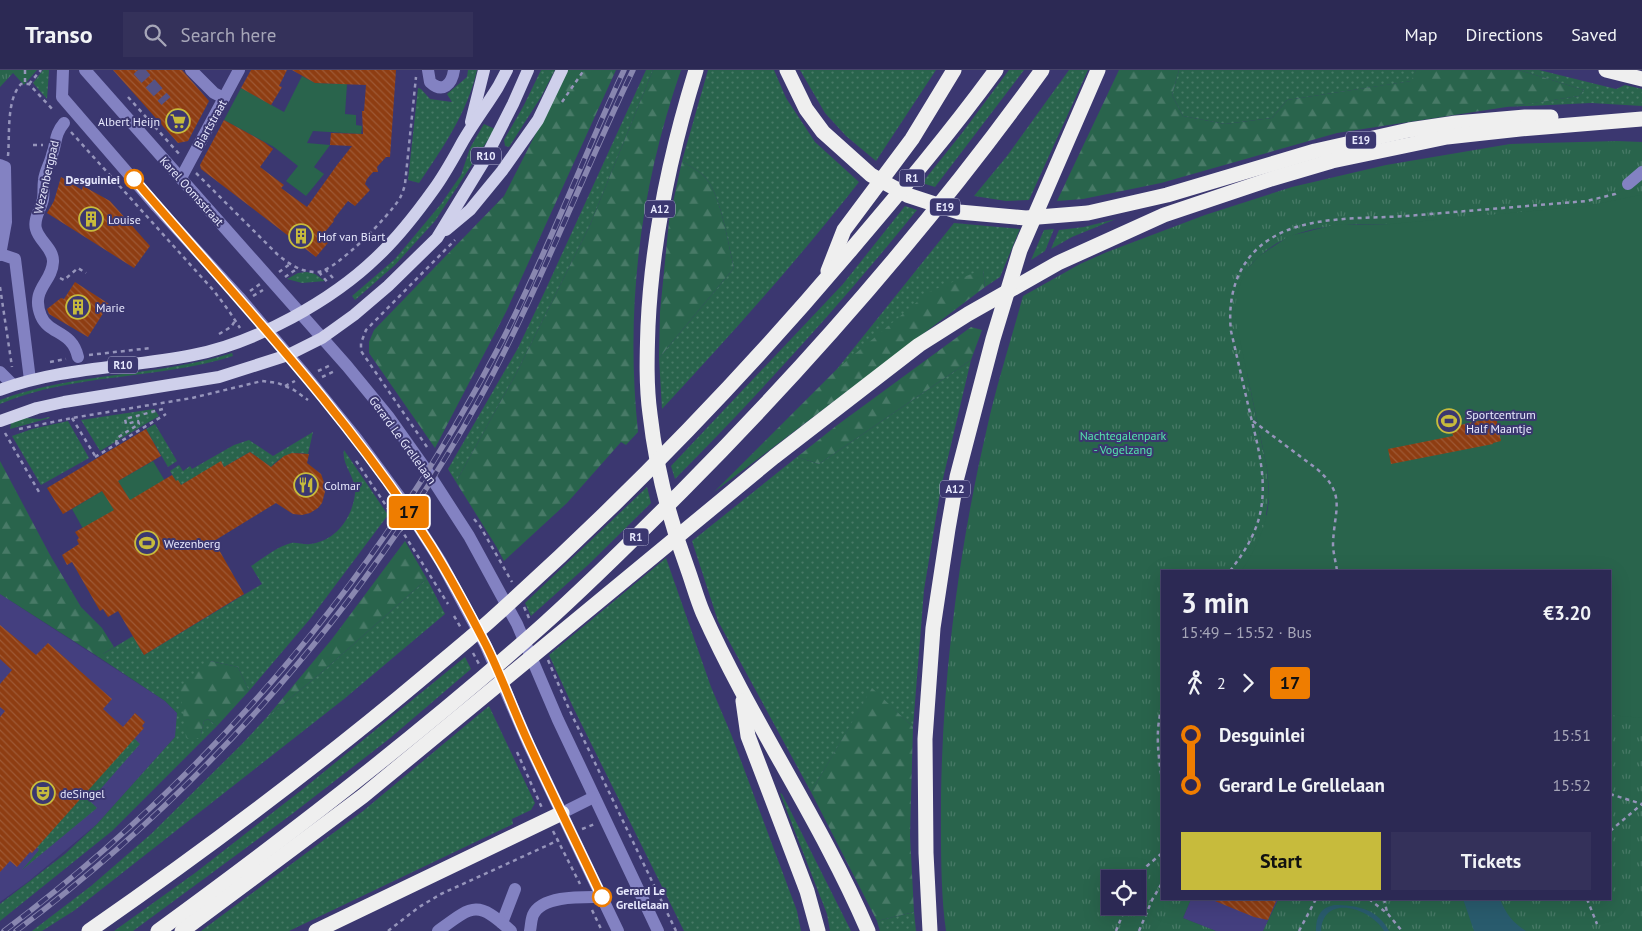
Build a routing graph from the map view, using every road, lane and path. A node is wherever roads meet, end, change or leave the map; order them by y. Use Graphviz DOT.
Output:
graph roads {
  1 [pos="25,70"];
  2 [pos="41,70"];
  3 [pos="63,70"];
  4 [pos="85,70"];
  5 [pos="190,70"];
  6 [pos="239,70"];
  7 [pos="416,70"];
  8 [pos="428,70"];
  9 [pos="454,70"];
  10 [pos="484,70"];
  11 [pos="507,70"];
  12 [pos="528,70"];
  13 [pos="562,70"];
  14 [pos="696,70"];
  15 [pos="788,70"];
  16 [pos="954,70"];
  17 [pos="996,70"];
  18 [pos="1042,70"];
  19 [pos="1098,70"];
  20 [pos="1606,70"];
  21 [pos="1642,79"];
  22 [pos="27,84"];
  23 [pos="224,98"];
  24 [pos="54,111"];
  25 [pos="1642,119"];
  26 [pos="64,123"];
  27 [pos="469,132"];
  28 [pos="2,166"];
  29 [pos="1642,172"];
  30 [pos="181,178"];
  31 [pos="1628,184"];
  32 [pos="3,218"];
  33 [pos="437,238"];
  34 [pos="0,254"];
  35 [pos="298,268"];
  36 [pos="50,273"];
  37 [pos="86,273"];
  38 [pos="823,283"];
  39 [pos="0,287"];
  40 [pos="300,312"];
  41 [pos="235,321"];
  42 [pos="266,329"];
  43 [pos="366,330"];
  44 [pos="217,335"];
  45 [pos="322,338"];
  46 [pos="154,348"];
  47 [pos="361,351"];
  48 [pos="288,355"];
  49 [pos="78,357"];
  50 [pos="366,359"];
  51 [pos="344,363"];
  52 [pos="29,374"];
  53 [pos="7,376"];
  54 [pos="308,379"];
  55 [pos="285,386"];
  56 [pos="0,390"];
  57 [pos="294,390"];
  58 [pos="311,402"];
  59 [pos="399,407"];
  60 [pos="163,409"];
  61 [pos="166,414"];
  62 [pos="72,418"];
  63 [pos="1252,420"];
  64 [pos="3,427"];
  65 [pos="0,436"];
  66 [pos="116,444"];
  67 [pos="352,456"];
  68 [pos="39,492"];
  69 [pos="1231,570"];
  70 [pos="1337,570"];
  71 [pos="449,606"];
  72 [pos="453,614"];
  73 [pos="461,629"];
  74 [pos="469,645"];
  75 [pos="481,670"];
  76 [pos="742,692"];
  77 [pos="569,710"];
  78 [pos="1161,716"];
  79 [pos="515,746"];
  80 [pos="1161,772"];
  81 [pos="1611,794"];
  82 [pos="594,797"];
  83 [pos="1642,804"];
  84 [pos="619,812"];
  85 [pos="562,813"];
  86 [pos="604,819"];
  87 [pos="548,820"];
  88 [pos="1611,830"];
  89 [pos="572,834"];
  90 [pos="557,841"];
  91 [pos="1161,854"];
  92 [pos="1144,870"];
  93 [pos="1161,885"];
  94 [pos="515,889"];
  95 [pos="602,897"];
  96 [pos="1315,900"];
  97 [pos="1370,900"];
  98 [pos="1384,900"];
  99 [pos="1587,900"];
  100 [pos="1388,914"];
  101 [pos="1122,915"];
  102 [pos="1597,924"];
  103 [pos="507,927"];
  104 [pos="89,931"];
  105 [pos="158,931"];
  106 [pos="182,931"];
  107 [pos="316,931"];
  108 [pos="388,931"];
  109 [pos="438,931"];
  110 [pos="530,931"];
  111 [pos="618,931"];
  112 [pos="658,931"];
  113 [pos="676,931"];
  114 [pos="818,931"];
  115 [pos="868,931"];
  116 [pos="930,931"];
  117 [pos="1116,931"];
  118 [pos="1140,931"];
  119 [pos="1298,931"];
  120 [pos="1402,931"];
  1 -- 22 [label="path"];
  2 -- 22 [label="path"];
  3 -- 42 [label="street"];
  4 -- 30 [label="street, Karel Oomsstraat"];
  5 -- 23 [label="street"];
  6 -- 23 [label="street, Biartstraat"];
  7 -- 35 [label="path"];
  8 -- 9 [label="street"];
  10 -- 27 [label="main road"];
  11 -- 27 [label="main road, R10"];
  12 -- 33 [label="main road, R10"];
  13 -- 33 [label="main road"];
  14 -- 76 [label="highway, A12"];
  15 -- 25 [label="highway, E19"];
  16 -- 38 [label="highway"];
  17 -- 38 [label="highway, R1"];
  18 -- 105 [label="highway, R1"];
  19 -- 116 [label="highway, A12"];
  20 -- 21 [label="highway"];
  22 -- 24 [label="path"];
  22 -- 28 [label="path"];
  23 -- 30 [label="street, Biartstraat"];
  25 -- 106 [label="highway"];
  26 -- 36 [label="street, Wezenbergpad"];
  27 -- 40 [label="main road, R10"];
  28 -- 32 [label="street"];
  29 -- 31 [label="street"];
  30 -- 40 [label="street, Karel Oomsstraat"];
  31 -- 63 [label="path"];
  32 -- 34 [label="street"];
  33 -- 45 [label="main road, R10"];
  34 -- 52 [label="street"];
  36 -- 37 [label="path"];
  36 -- 49 [label="street"];
  38 -- 104 [label="highway, R1"];
  39 -- 53 [label="path"];
  40 -- 42 [label="main road, R10"];
  40 -- 45 [label="street, Gerard Le Grellelaan"];
  41 -- 44 [label="path"];
  42 -- 48 [label="street"];
  42 -- 52 [label="main road, R10"];
  43 -- 47 [label="path"];
  45 -- 48 [label="main road, R10"];
  45 -- 51 [label="street, Gerard Le Grellelaan"];
  46 -- 49 [label="path"];
  47 -- 50 [label="path"];
  47 -- 51 [label="path"];
  48 -- 54 [label="street"];
  48 -- 64 [label="main road, R10"];
  49 -- 52 [label="path"];
  50 -- 51 [label="path"];
  50 -- 59 [label="path"];
  51 -- 54 [label="path"];
  51 -- 54 [label="path"];
  51 -- 82 [label="street, Gerard Le Grellelaan"];
  52 -- 53 [label="main road, R10"];
  53 -- 56 [label="main road, R10"];
  54 -- 55 [label="path"];
  54 -- 57 [label="path"];
  54 -- 85 [label="street"];
  55 -- 57 [label="path"];
  55 -- 62 [label="path"];
  57 -- 58 [label="path"];
  60 -- 66 [label="path"];
  61 -- 66 [label="path"];
  62 -- 64 [label="path"];
  62 -- 66 [label="path"];
  63 -- 69 [label="path"];
  63 -- 70 [label="path"];
  64 -- 65 [label="path"];
  64 -- 68 [label="path"];
  67 -- 71 [label="path"];
  72 -- 73 [label="path"];
  74 -- 75 [label="path"];
  76 -- 114 [label="highway"];
  76 -- 115 [label="highway, A12"];
  77 -- 84 [label="path"];
  78 -- 80 [label="path"];
  79 -- 87 [label="path"];
  81 -- 83 [label="path"];
  82 -- 85 [label="street"];
  82 -- 86 [label="street, Gerard Le Grellelaan"];
  83 -- 88 [label="path"];
  84 -- 86 [label="path"];
  84 -- 113 [label="path"];
  85 -- 87 [label="highway"];
  85 -- 89 [label="street"];
  86 -- 89 [label="path"];
  86 -- 112 [label="street, Gerard Le Grellelaan"];
  87 -- 90 [label="path"];
  87 -- 107 [label="highway"];
  89 -- 90 [label="path"];
  89 -- 95 [label="street"];
  90 -- 108 [label="path"];
  91 -- 92 [label="path"];
  93 -- 118 [label="path"];
  94 -- 103 [label="street"];
  95 -- 110 [label="street"];
  95 -- 111 [label="street"];
  96 -- 119 [label="path"];
  97 -- 100 [label="path"];
  98 -- 100 [label="path"];
  99 -- 102 [label="path"];
  100 -- 120 [label="path"];
  101 -- 117 [label="path"];
  103 -- 109 [label="street"];
}
